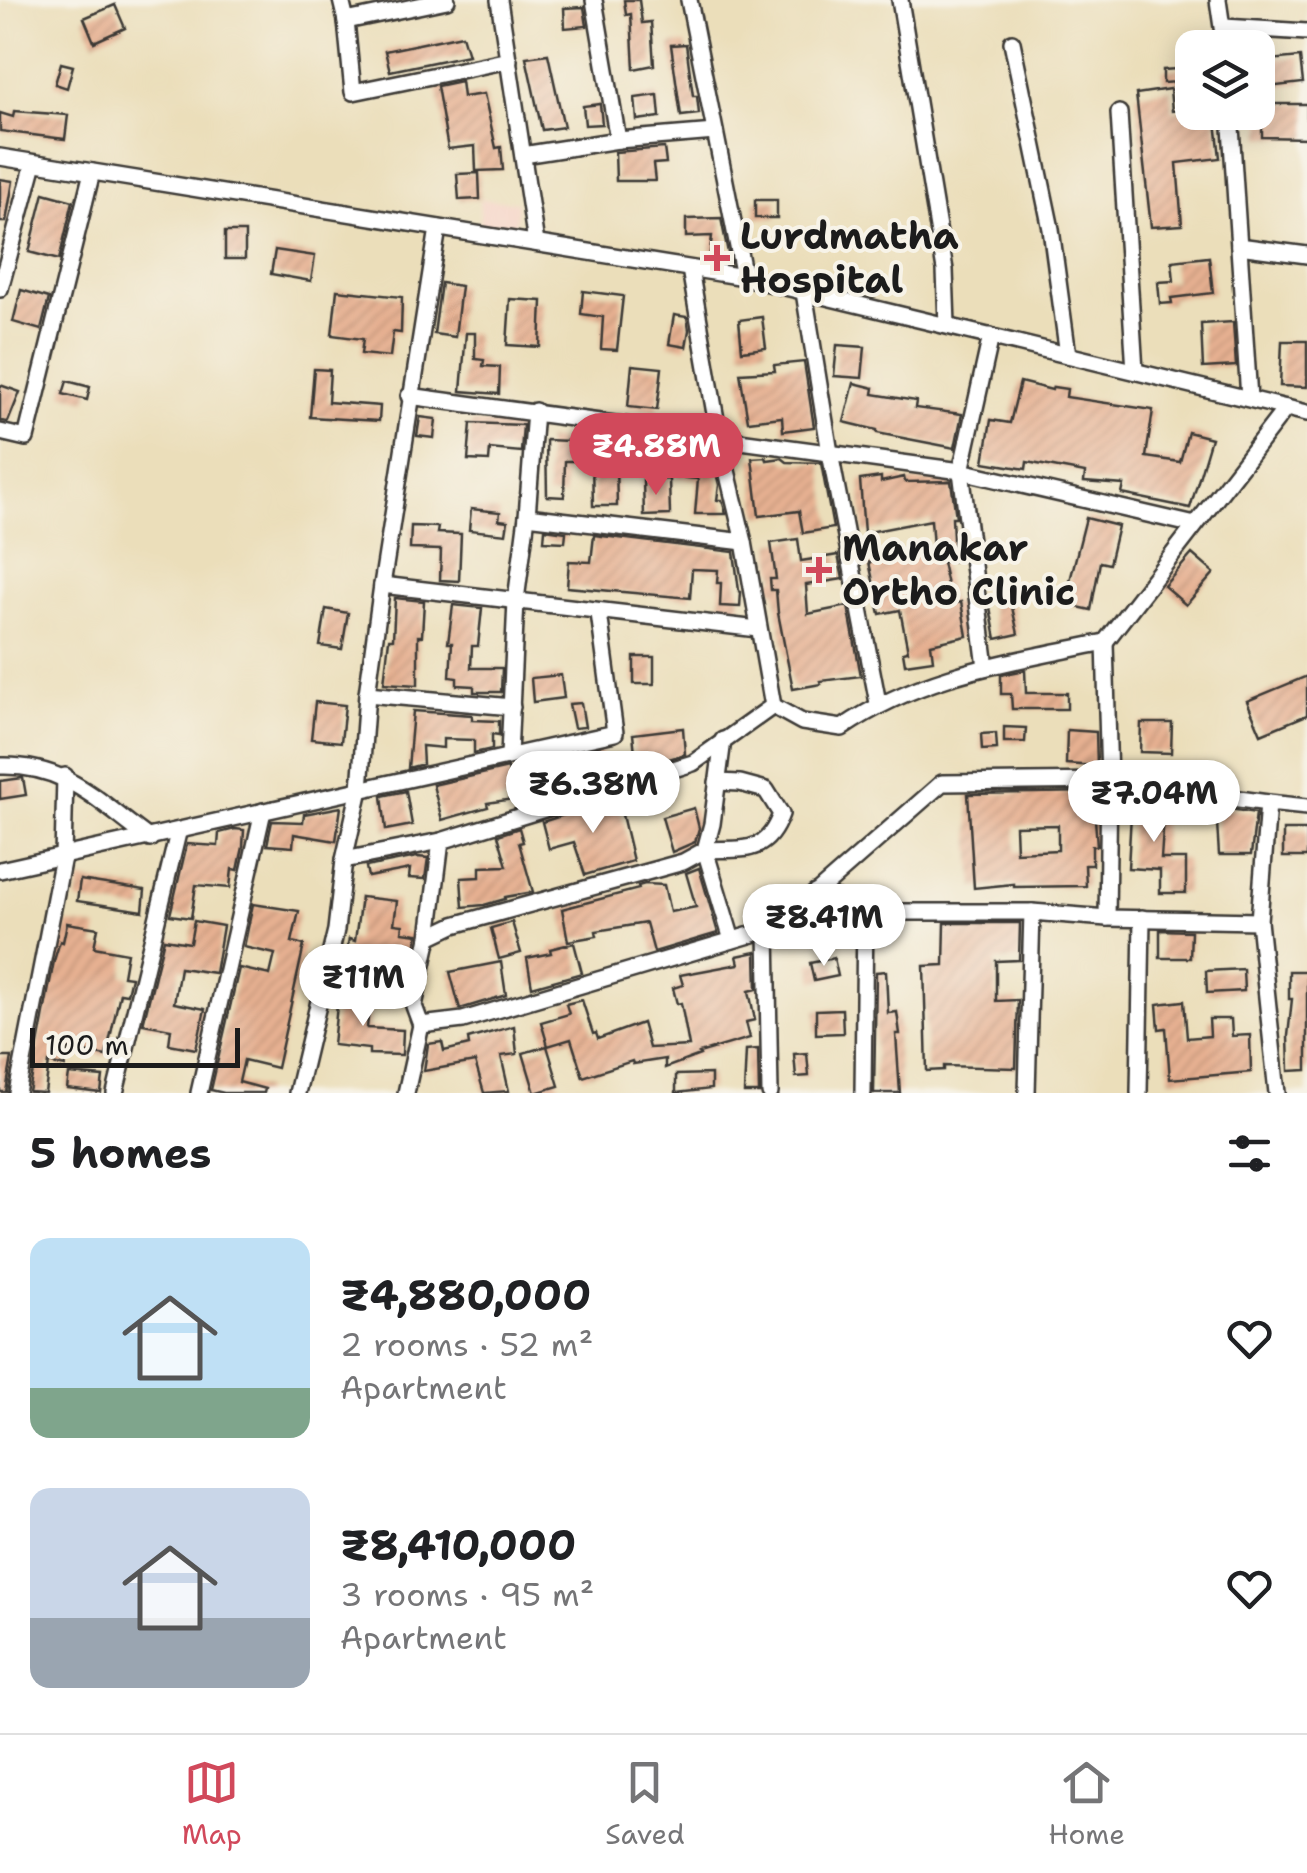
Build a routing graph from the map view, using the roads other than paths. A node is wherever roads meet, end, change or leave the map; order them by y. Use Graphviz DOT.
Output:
graph roads {
  1 [pos="341,0"];
  2 [pos="446,0"];
  3 [pos="500,0"];
  4 [pos="594,0"];
  5 [pos="689,0"];
  6 [pos="900,0"];
  7 [pos="1218,0"];
  8 [pos="405,4"];
  9 [pos="346,21"];
  10 [pos="1224,27"];
  11 [pos="1224,30"];
  12 [pos="1307,32"];
  13 [pos="1012,42"];
  14 [pos="508,60"];
  15 [pos="1119,113"];
  16 [pos="1231,130"];
  17 [pos="715,132"];
  18 [pos="618,140"];
  19 [pos="522,154"];
  20 [pos="0,157"];
  21 [pos="34,162"];
  22 [pos="92,172"];
  23 [pos="438,228"];
  24 [pos="536,244"];
  25 [pos="1239,246"];
  26 [pos="1307,255"];
  27 [pos="690,269"];
  28 [pos="744,277"];
  29 [pos="0,289"];
  30 [pos="804,292"];
  31 [pos="947,325"];
  32 [pos="991,336"];
  33 [pos="1068,354"];
  34 [pos="1135,371"];
  35 [pos="409,396"];
  36 [pos="1249,398"];
  37 [pos="1286,408"];
  38 [pos="536,411"];
  39 [pos="1307,413"];
  40 [pos="0,432"];
  41 [pos="720,437"];
  42 [pos="830,453"];
  43 [pos="961,472"];
  44 [pos="527,516"];
  45 [pos="1194,525"];
  46 [pos="744,542"];
  47 [pos="382,585"];
  48 [pos="516,600"];
  49 [pos="599,613"];
  50 [pos="758,630"];
  51 [pos="1105,642"];
  52 [pos="986,667"];
  53 [pos="367,694"];
  54 [pos="878,704"];
  55 [pos="773,706"];
  56 [pos="512,707"];
  57 [pos="723,740"];
  58 [pos="509,756"];
  59 [pos="0,766"];
  60 [pos="65,776"];
  61 [pos="1109,781"];
  62 [pos="717,782"];
  63 [pos="360,790"];
  64 [pos="1268,802"];
  65 [pos="1307,807"];
  66 [pos="263,811"];
  67 [pos="178,833"];
  68 [pos="150,839"];
  69 [pos="441,841"];
  70 [pos="705,850"];
  71 [pos="62,857"];
  72 [pos="344,860"];
  73 [pos="0,870"];
  74 [pos="815,892"];
  75 [pos="864,909"];
  76 [pos="1032,912"];
  77 [pos="1107,918"];
  78 [pos="1142,918"];
  79 [pos="1259,920"];
  80 [pos="767,930"];
  81 [pos="429,938"];
  82 [pos="732,940"];
  83 [pos="421,1026"];
  84 [pos="17,1093"];
  85 [pos="115,1093"];
  86 [pos="198,1093"];
  87 [pos="297,1093"];
  88 [pos="406,1093"];
  89 [pos="770,1093"];
  90 [pos="864,1093"];
  91 [pos="1028,1093"];
  92 [pos="1139,1093"];
  93 [pos="1278,1093"];
  1 -- 9 [label="street"];
  2 -- 8 [label="street"];
  3 -- 14 [label="street"];
  4 -- 18 [label="street"];
  5 -- 17 [label="street"];
  6 -- 31 [label="street"];
  7 -- 10 [label="street"];
  8 -- 9 [label="street"];
  9 -- 14 [label="street"];
  10 -- 11 [label="street"];
  10 -- 12 [label="street"];
  13 -- 33 [label="street"];
  14 -- 19 [label="street"];
  15 -- 34 [label="street"];
  16 -- 25 [label="street"];
  17 -- 18 [label="street"];
  17 -- 28 [label="street"];
  18 -- 19 [label="street"];
  19 -- 24 [label="street"];
  20 -- 21 [label="street"];
  21 -- 22 [label="street"];
  21 -- 29 [label="street"];
  22 -- 23 [label="street"];
  22 -- 40 [label="street"];
  23 -- 24 [label="street"];
  23 -- 35 [label="street"];
  24 -- 27 [label="street"];
  25 -- 26 [label="street"];
  25 -- 36 [label="street"];
  27 -- 28 [label="street"];
  27 -- 41 [label="street"];
  28 -- 30 [label="street"];
  30 -- 31 [label="street"];
  30 -- 42 [label="street"];
  31 -- 32 [label="street"];
  32 -- 33 [label="street"];
  32 -- 43 [label="street"];
  33 -- 34 [label="street"];
  34 -- 36 [label="street"];
  35 -- 38 [label="street"];
  35 -- 47 [label="street"];
  36 -- 37 [label="street"];
  37 -- 39 [label="street"];
  37 -- 45 [label="street"];
  38 -- 41 [label="street"];
  38 -- 44 [label="street"];
  41 -- 42 [label="street"];
  41 -- 46 [label="street"];
  42 -- 43 [label="street"];
  42 -- 54 [label="street"];
  43 -- 45 [label="street"];
  43 -- 52 [label="street"];
  44 -- 46 [label="street"];
  44 -- 48 [label="street"];
  45 -- 51 [label="street"];
  46 -- 50 [label="street"];
  47 -- 48 [label="street"];
  47 -- 53 [label="street"];
  48 -- 49 [label="street"];
  48 -- 56 [label="street"];
  49 -- 50 [label="street"];
  49 -- 58 [label="street"];
  50 -- 55 [label="street"];
  51 -- 52 [label="street"];
  51 -- 61 [label="street"];
  52 -- 54 [label="street"];
  53 -- 56 [label="street"];
  53 -- 63 [label="street"];
  54 -- 55 [label="street"];
  55 -- 57 [label="street"];
  56 -- 58 [label="street"];
  57 -- 62 [label="street"];
  57 -- 69 [label="street"];
  58 -- 63 [label="street"];
  59 -- 60 [label="street"];
  60 -- 68 [label="street"];
  60 -- 71 [label="street"];
  61 -- 64 [label="street"];
  61 -- 74 [label="street"];
  61 -- 77 [label="street"];
  62 -- 70 [label="street"];
  62 -- 70 [label="street"];
  63 -- 66 [label="street"];
  63 -- 72 [label="street"];
  64 -- 65 [label="street"];
  64 -- 79 [label="street"];
  66 -- 67 [label="street"];
  66 -- 86 [label="street"];
  67 -- 68 [label="street"];
  67 -- 85 [label="street"];
  68 -- 71 [label="street"];
  69 -- 72 [label="street"];
  69 -- 81 [label="street"];
  70 -- 81 [label="street"];
  70 -- 82 [label="street"];
  71 -- 73 [label="street"];
  71 -- 84 [label="street"];
  72 -- 87 [label="street"];
  74 -- 75 [label="street"];
  74 -- 80 [label="street"];
  75 -- 76 [label="street"];
  75 -- 90 [label="street"];
  76 -- 77 [label="street"];
  76 -- 91 [label="street"];
  77 -- 78 [label="street"];
  78 -- 79 [label="street"];
  78 -- 92 [label="street"];
  79 -- 93 [label="street"];
  80 -- 82 [label="street"];
  80 -- 89 [label="street"];
  81 -- 83 [label="street"];
  82 -- 83 [label="street"];
  83 -- 88 [label="street"];
}
